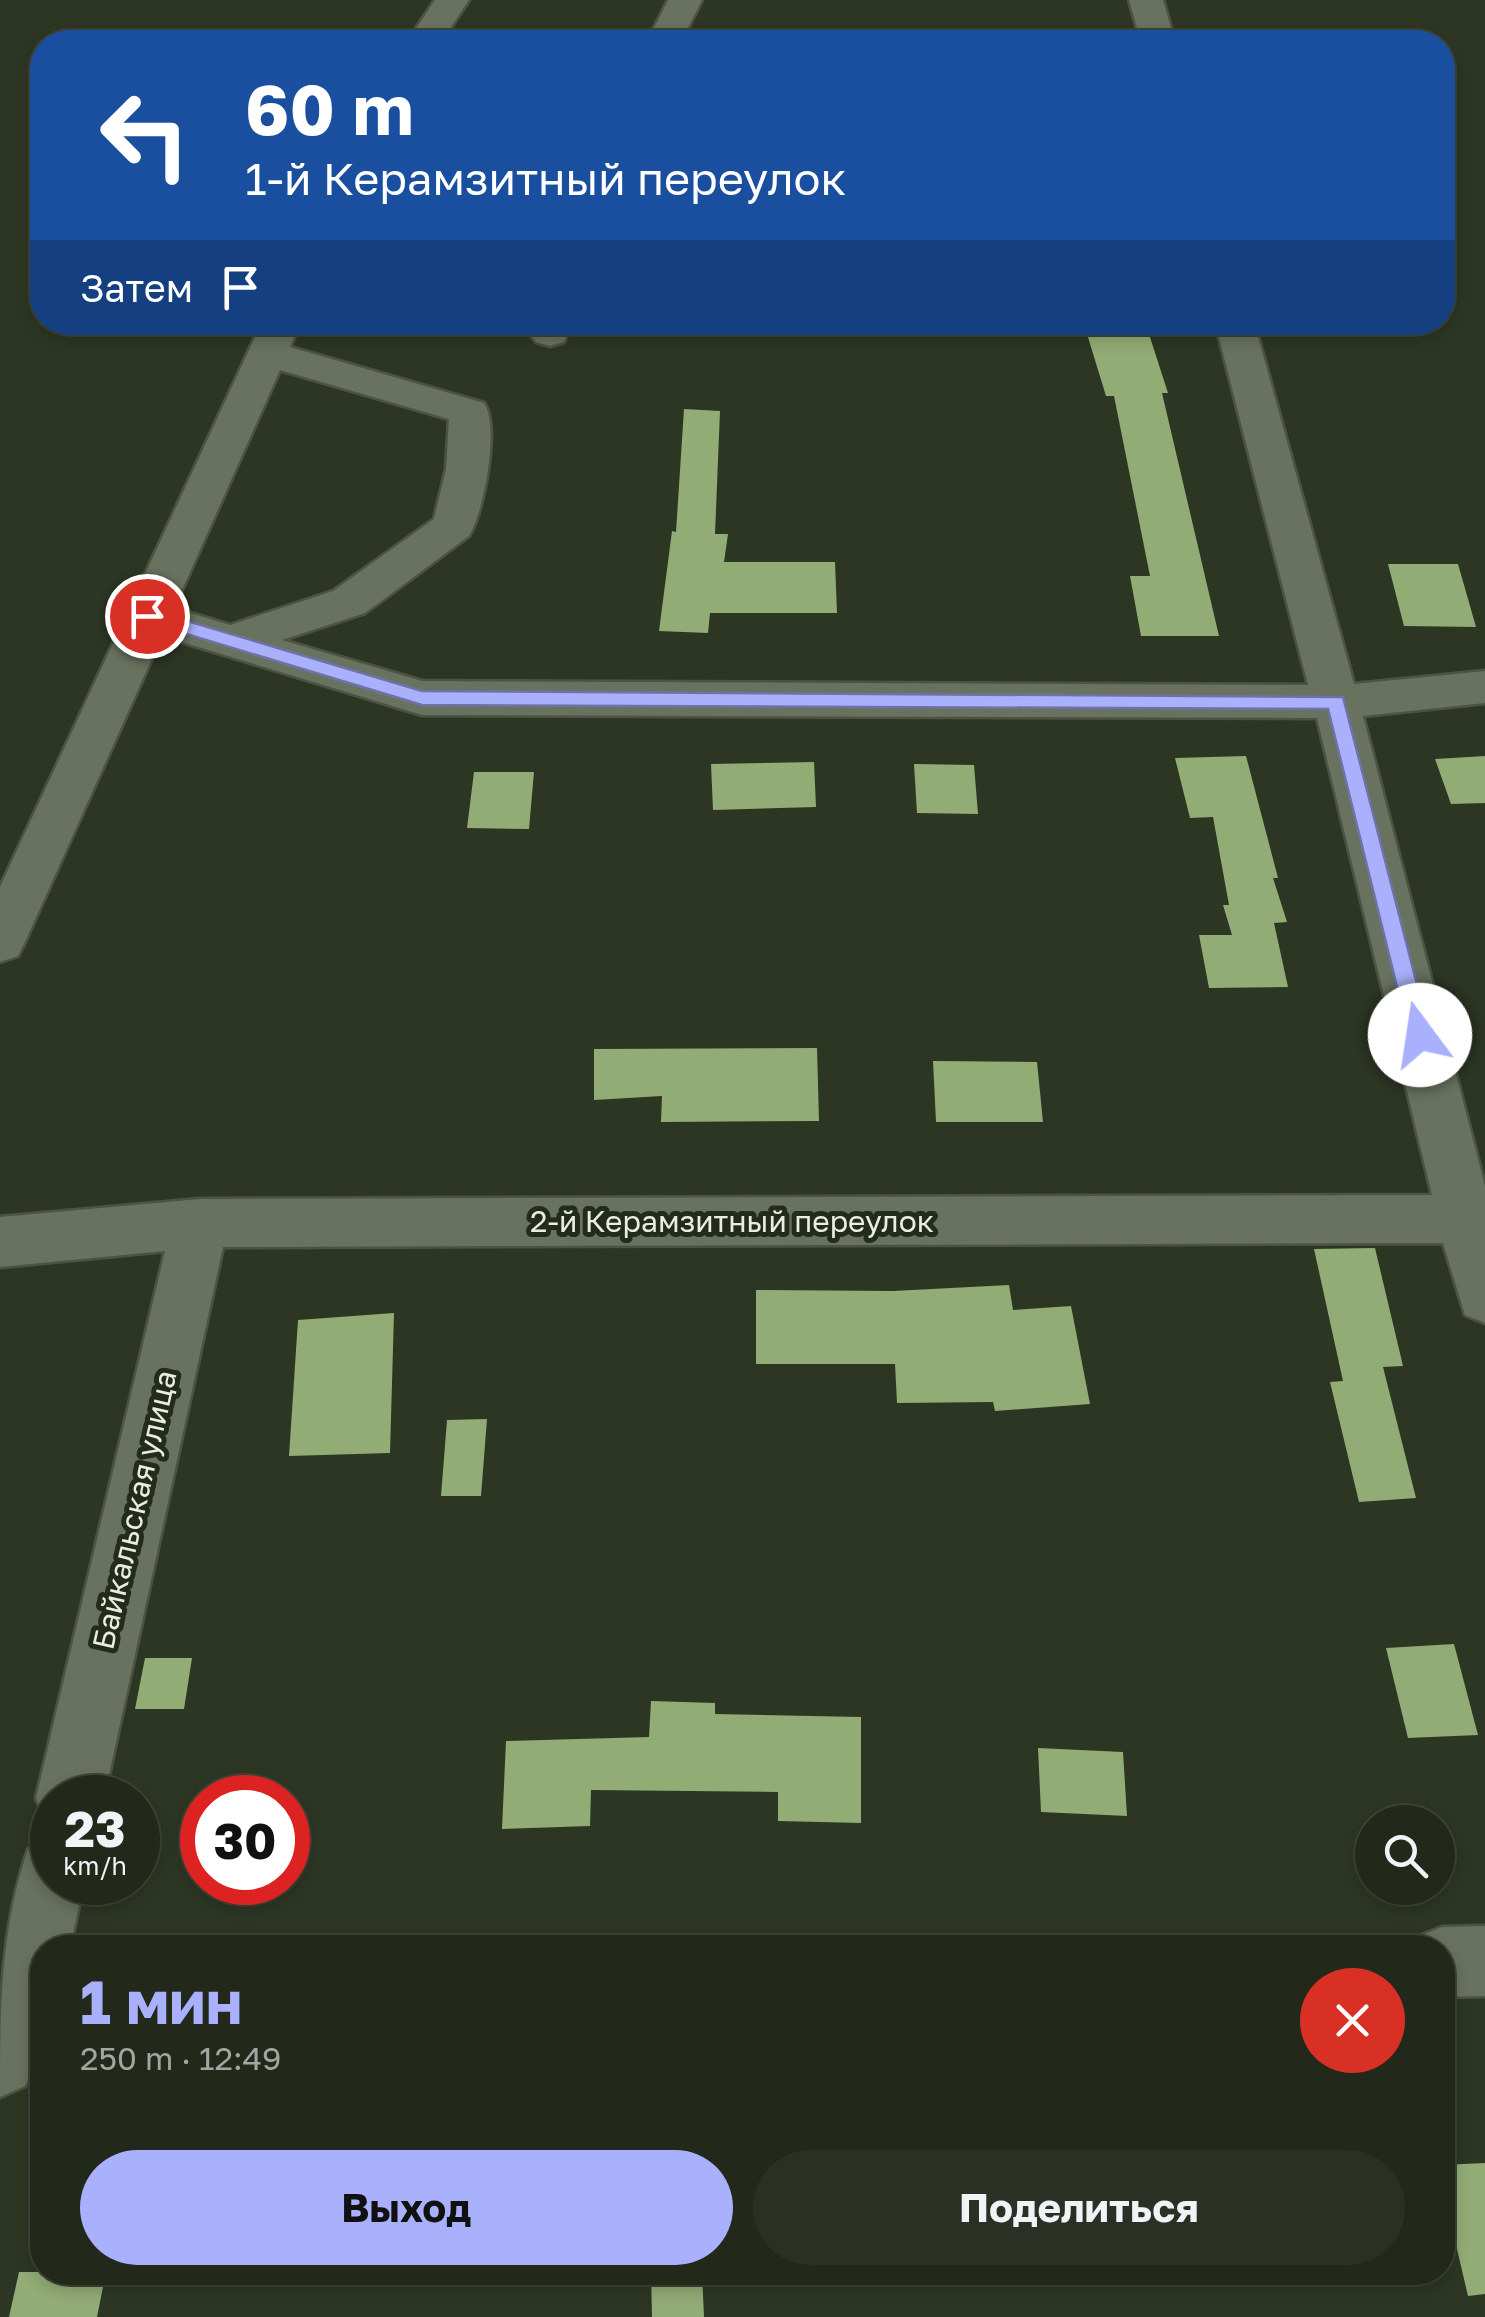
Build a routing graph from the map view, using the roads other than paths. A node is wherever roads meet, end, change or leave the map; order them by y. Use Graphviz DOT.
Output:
graph roads {
  1 [pos="452,0"];
  2 [pos="685,0"];
  3 [pos="1146,0"];
  4 [pos="432,30"];
  5 [pos="670,30"];
  6 [pos="1155,30"];
  7 [pos="1237,335"];
  8 [pos="274,338"];
  9 [pos="147,616"];
  10 [pos="230,641"];
  11 [pos="1485,687"];
  12 [pos="1336,702"];
  13 [pos="0,942"];
  14 [pos="1466,1219"];
  15 [pos="200,1223"];
  16 [pos="0,1242"];
  17 [pos="1485,1297"];
  18 [pos="75,1775"];
  19 [pos="47,1905"];
  20 [pos="42,1935"];
  21 [pos="1485,1961"];
  22 [pos="1455,1962"];
  23 [pos="30,1986"];
  24 [pos="0,2062"];
  1 -- 4 [label="street"];
  2 -- 5 [label="street"];
  3 -- 6 [label="street"];
  7 -- 12 [label="street"];
  8 -- 9 [label="street"];
  8 -- 10 [label="street"];
  9 -- 10 [label="street"];
  9 -- 13 [label="street"];
  10 -- 12 [label="street"];
  11 -- 12 [label="street"];
  12 -- 14 [label="street"];
  14 -- 15 [label="street, 2-й Керамзитный переулок"];
  14 -- 17 [label="street"];
  15 -- 16 [label="street, 2-й Керамзитный переулок"];
  15 -- 18 [label="street, Байкальская улица"];
  19 -- 20 [label="street"];
  21 -- 22 [label="street"];
  23 -- 24 [label="street"];
}
